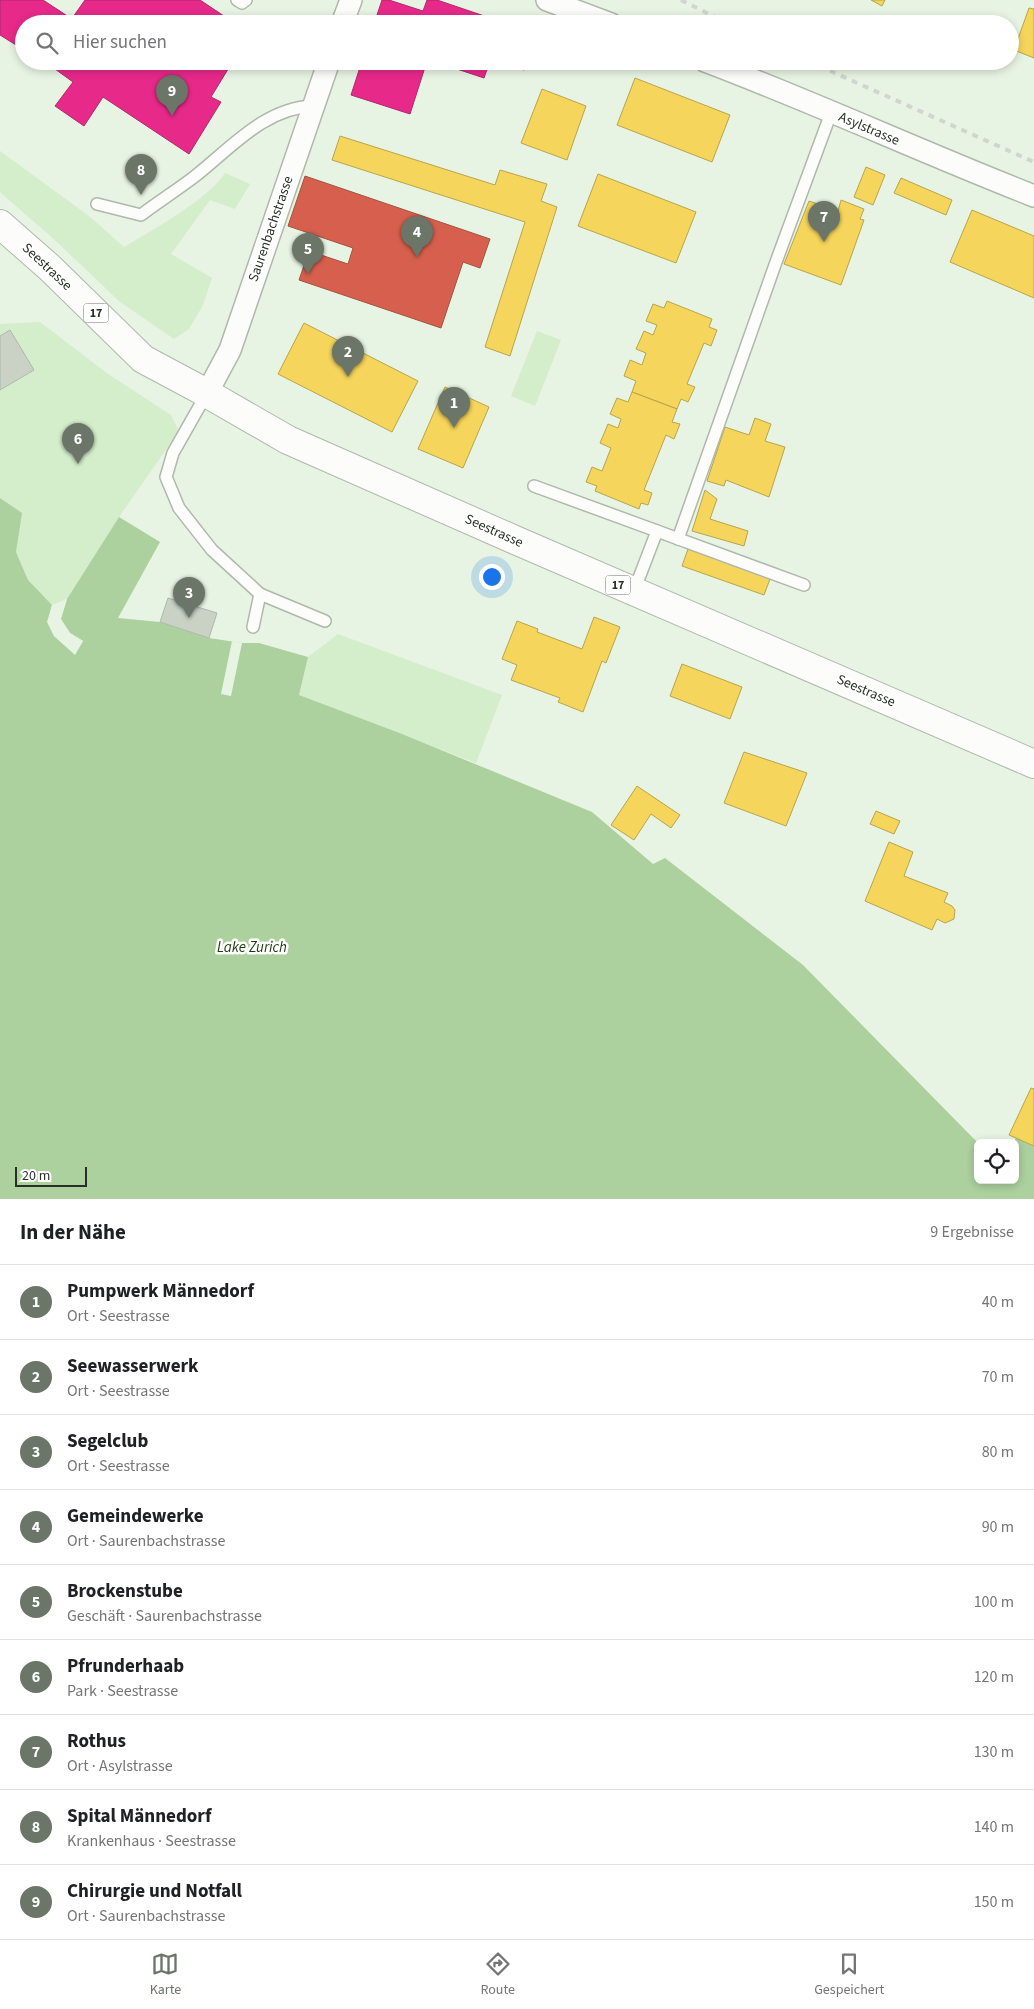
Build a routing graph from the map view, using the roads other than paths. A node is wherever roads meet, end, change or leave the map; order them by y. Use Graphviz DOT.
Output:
graph roads {
  1 [pos="238,0"];
  2 [pos="246,0"];
  3 [pos="351,0"];
  4 [pos="547,0"];
  5 [pos="345,15"];
  6 [pos="572,15"];
  7 [pos="326,70"];
  8 [pos="728,70"];
  9 [pos="313,106"];
  10 [pos="832,113"];
  11 [pos="1034,196"];
  12 [pos="98,204"];
  13 [pos="0,224"];
  14 [pos="207,393"];
  15 [pos="534,486"];
  16 [pos="657,531"];
  17 [pos="678,539"];
  18 [pos="804,585"];
  19 [pos="634,591"];
  20 [pos="260,594"];
  21 [pos="325,621"];
  22 [pos="253,627"];
  23 [pos="1034,764"];
  1 -- 2 [label="lane"];
  3 -- 5 [label="street"];
  4 -- 6 [label="street"];
  7 -- 9 [label="street, Saurenbachstrasse"];
  8 -- 10 [label="street, Asylstrasse"];
  9 -- 12 [label="lane"];
  9 -- 14 [label="street, Saurenbachstrasse"];
  10 -- 11 [label="street, Asylstrasse"];
  10 -- 17 [label="lane"];
  13 -- 14 [label="main road, Seestrasse / 17"];
  14 -- 19 [label="main road, Seestrasse / 17"];
  14 -- 20 [label="lane"];
  15 -- 16 [label="lane"];
  16 -- 17 [label="lane"];
  16 -- 19 [label="lane"];
  17 -- 18 [label="lane"];
  19 -- 23 [label="main road, Seestrasse / 17"];
  20 -- 21 [label="lane"];
  20 -- 22 [label="lane"];
}
